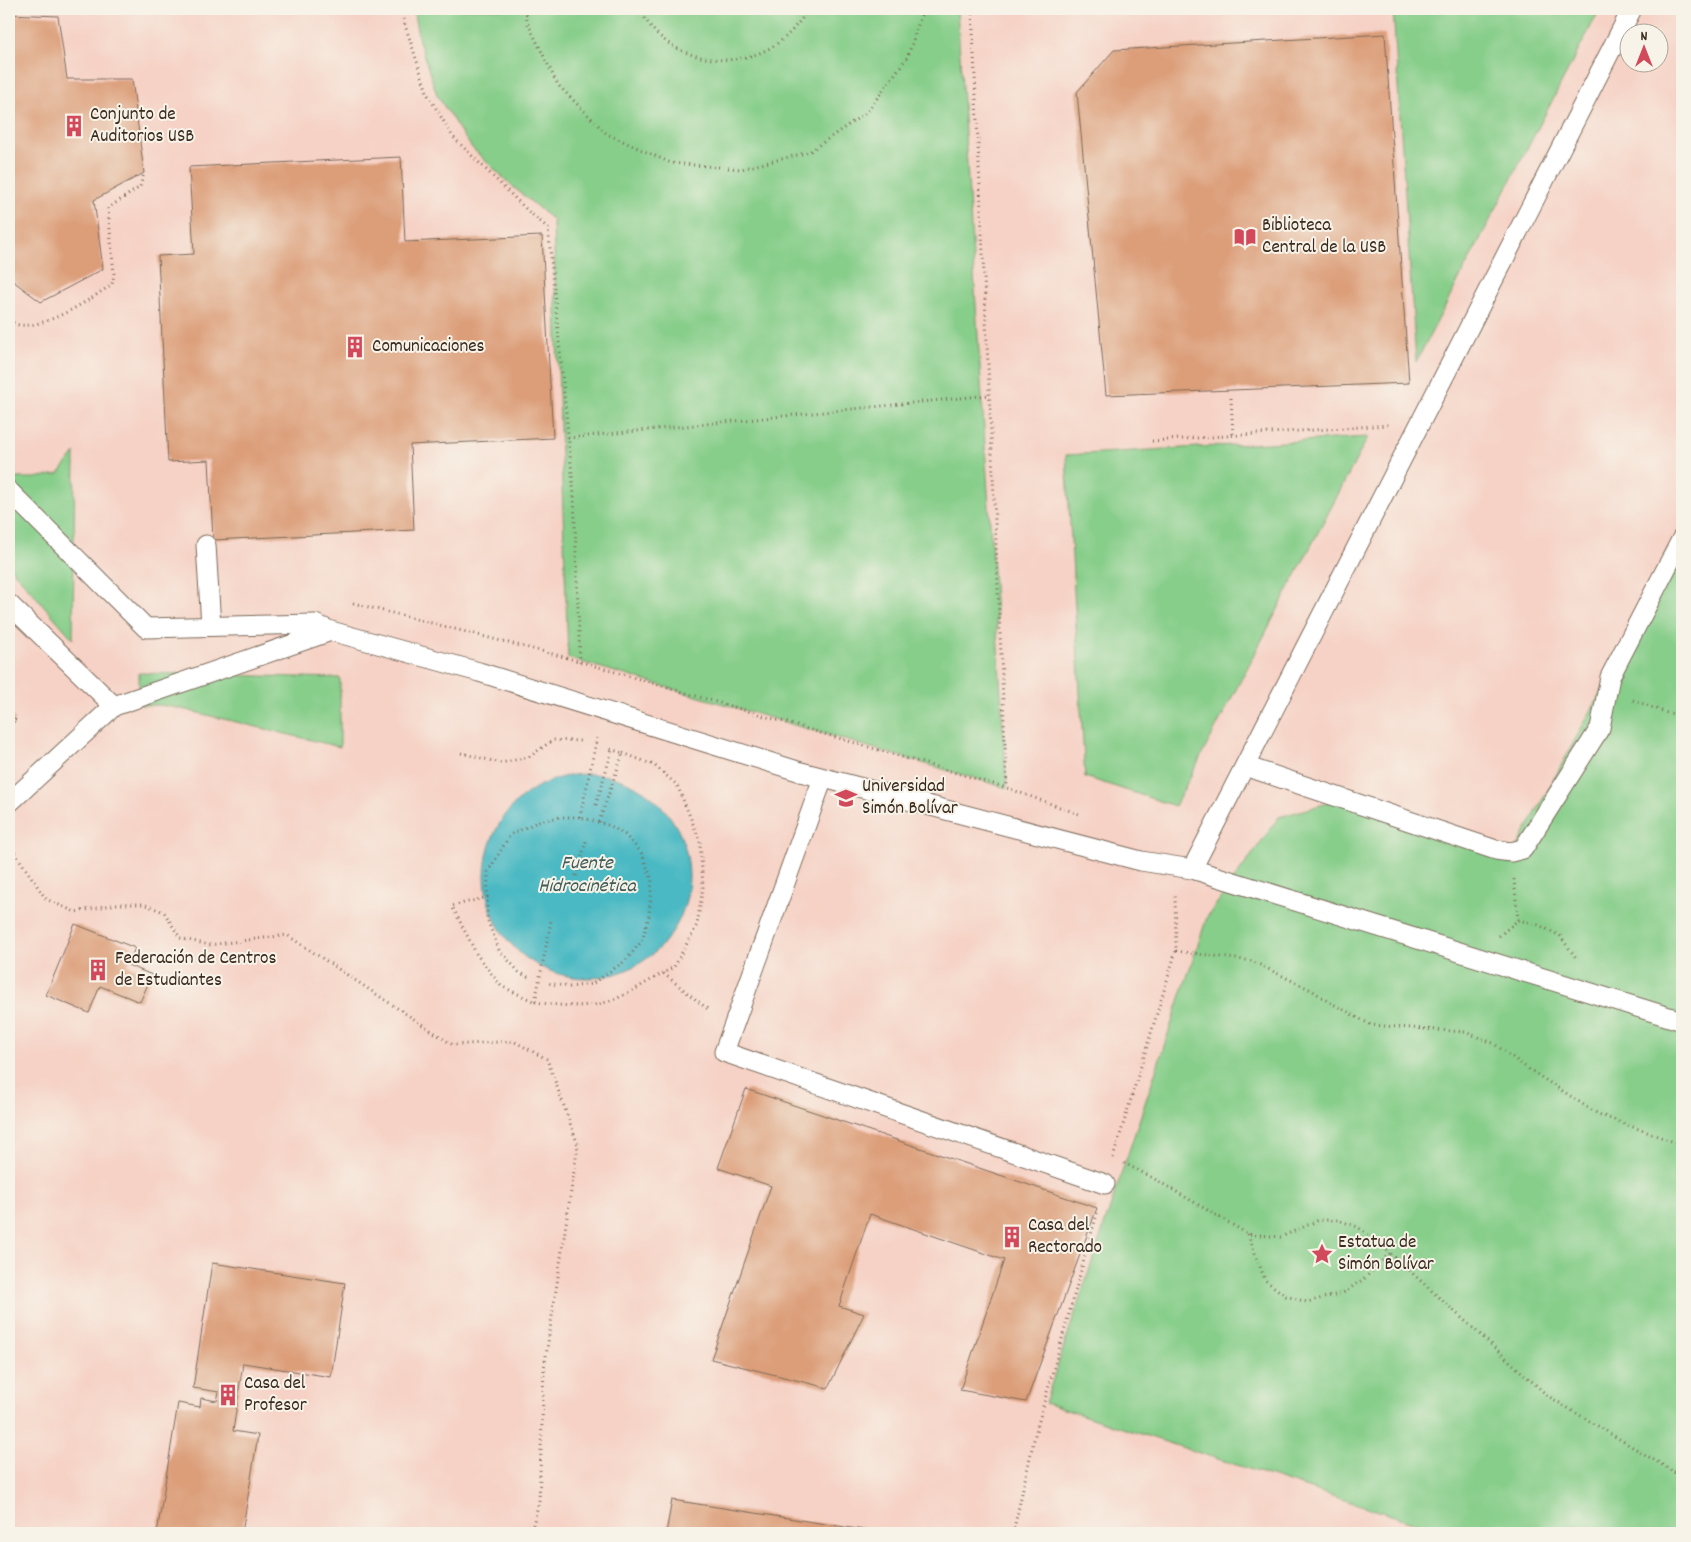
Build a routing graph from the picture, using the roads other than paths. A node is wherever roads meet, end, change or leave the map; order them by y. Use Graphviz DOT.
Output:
graph roads {
  1 [pos="1632,9"];
  2 [pos="9,491"];
  3 [pos="1682,538"];
  4 [pos="206,545"];
  5 [pos="9,604"];
  6 [pos="211,626"];
  7 [pos="331,631"];
  8 [pos="114,706"];
  9 [pos="1245,766"];
  10 [pos="823,778"];
  11 [pos="9,803"];
  12 [pos="1192,869"];
  13 [pos="1682,1021"];
  14 [pos="1105,1184"];
  1 -- 9 [label="lane"];
  2 -- 6 [label="lane"];
  3 -- 9 [label="lane"];
  4 -- 6 [label="lane"];
  5 -- 8 [label="lane"];
  6 -- 7 [label="lane"];
  7 -- 8 [label="lane"];
  7 -- 10 [label="lane"];
  8 -- 11 [label="lane"];
  9 -- 12 [label="lane"];
  10 -- 12 [label="lane"];
  10 -- 14 [label="lane"];
  12 -- 13 [label="lane"];
}
